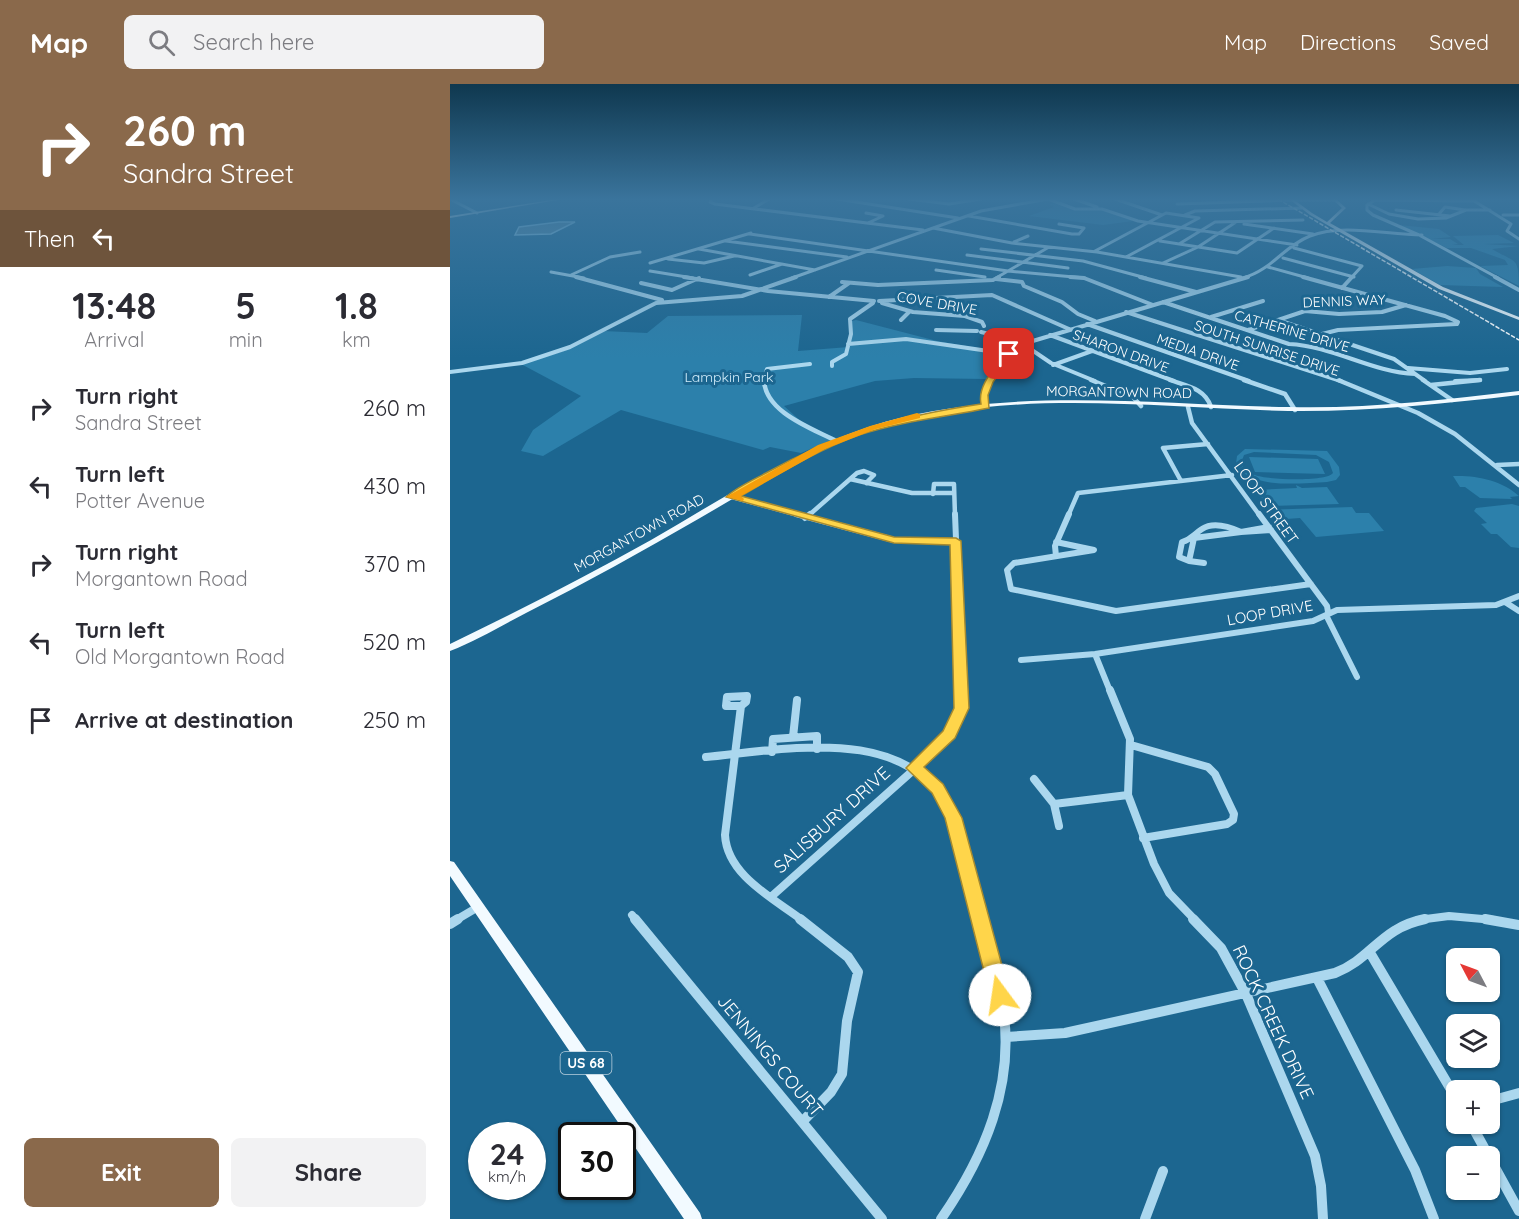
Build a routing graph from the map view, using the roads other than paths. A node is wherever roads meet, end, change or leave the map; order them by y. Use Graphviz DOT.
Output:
graph roads {
  1 [pos="640,252"];
  2 [pos="688,252"];
  3 [pos="717,252"];
  4 [pos="806,252"];
  5 [pos="866,252"];
  6 [pos="875,252"];
  7 [pos="1004,252"];
  8 [pos="1042,252"];
  9 [pos="1100,252"];
  10 [pos="1137,252"];
  11 [pos="1187,252"];
  12 [pos="1290,252"];
  13 [pos="1312,252"];
  14 [pos="1378,252"];
  15 [pos="1451,252"];
  16 [pos="736,255"];
  17 [pos="967,255"];
  18 [pos="1036,256"];
  19 [pos="1126,257"];
  20 [pos="666,258"];
  21 [pos="850,258"];
  22 [pos="1283,258"];
  23 [pos="650,263"];
  24 [pos="785,263"];
  25 [pos="1163,263"];
  26 [pos="1024,264"];
  27 [pos="1268,267"];
  28 [pos="1068,268"];
  29 [pos="815,270"];
  30 [pos="936,270"];
  31 [pos="650,271"];
  32 [pos="1010,271"];
  33 [pos="551,272"];
  34 [pos="571,275"];
  35 [pos="750,275"];
  36 [pos="1354,277"];
  37 [pos="699,278"];
  38 [pos="1244,278"];
  39 [pos="996,279"];
  40 [pos="842,282"];
  41 [pos="640,283"];
  42 [pos="849,283"];
  43 [pos="1342,288"];
  44 [pos="762,289"];
  45 [pos="1519,290"];
  46 [pos="1196,292"];
  47 [pos="829,297"];
  48 [pos="665,301"];
  49 [pos="1263,301"];
  50 [pos="877,302"];
  51 [pos="1163,302"];
  52 [pos="1153,305"];
  53 [pos="1406,305"];
  54 [pos="909,312"];
  55 [pos="1126,312"];
  56 [pos="1210,317"];
  57 [pos="1519,319"];
  58 [pos="901,320"];
  59 [pos="1278,320"];
  60 [pos="1095,321"];
  61 [pos="1086,324"];
  62 [pos="1069,329"];
  63 [pos="936,330"];
  64 [pos="982,330"];
  65 [pos="1248,330"];
  66 [pos="1321,334"];
  67 [pos="1050,335"];
  68 [pos="848,344"];
  69 [pos="1024,344"];
  70 [pos="1092,351"];
  71 [pos="1009,354"];
  72 [pos="810,364"];
  73 [pos="1053,364"];
  74 [pos="832,366"];
  75 [pos="1408,368"];
  76 [pos="1506,369"];
  77 [pos="450,372"];
  78 [pos="1456,373"];
  79 [pos="1415,374"];
  80 [pos="1462,380"];
  81 [pos="1479,380"];
  82 [pos="1431,385"];
  83 [pos="1519,393"];
  84 [pos="1452,400"];
  85 [pos="986,406"];
  86 [pos="1141,406"];
  87 [pos="1401,406"];
  88 [pos="1188,407"];
  89 [pos="1211,408"];
  90 [pos="1295,410"];
  91 [pos="836,441"];
  92 [pos="1208,444"];
  93 [pos="1519,464"];
  94 [pos="1497,465"];
  95 [pos="1232,475"];
  96 [pos="850,479"];
  97 [pos="1181,481"];
  98 [pos="866,483"];
  99 [pos="1519,485"];
  100 [pos="954,493"];
  101 [pos="933,494"];
  102 [pos="732,497"];
  103 [pos="805,518"];
  104 [pos="1270,528"];
  105 [pos="1241,532"];
  106 [pos="1199,536"];
  107 [pos="956,541"];
  108 [pos="1056,542"];
  109 [pos="1056,556"];
  110 [pos="1189,561"];
  111 [pos="1204,563"];
  112 [pos="1311,584"];
  113 [pos="1519,596"];
  114 [pos="1505,602"];
  115 [pos="1519,611"];
  116 [pos="1327,613"];
  117 [pos="450,648"];
  118 [pos="1095,654"];
  119 [pos="1021,660"];
  120 [pos="1357,677"];
  121 [pos="797,700"];
  122 [pos="742,706"];
  123 [pos="793,737"];
  124 [pos="1131,745"];
  125 [pos="817,749"];
  126 [pos="772,752"];
  127 [pos="737,754"];
  128 [pos="706,757"];
  129 [pos="914,768"];
  130 [pos="1034,779"];
  131 [pos="1128,795"];
  132 [pos="1054,804"];
  133 [pos="1059,825"];
  134 [pos="1143,837"];
  135 [pos="450,866"];
  136 [pos="772,896"];
  137 [pos="478,907"];
  138 [pos="632,915"];
  139 [pos="450,924"];
  140 [pos="1519,925"];
  141 [pos="1369,951"];
  142 [pos="1317,978"];
  143 [pos="1246,994"];
  144 [pos="1006,1037"];
  145 [pos="1446,1081"];
  146 [pos="1519,1093"];
  147 [pos="1500,1098"];
  148 [pos="802,1121"];
  149 [pos="1477,1134"];
  150 [pos="1163,1171"];
  151 [pos="1519,1211"];
  152 [pos="693,1219"];
  153 [pos="882,1219"];
  154 [pos="941,1219"];
  155 [pos="1145,1219"];
  156 [pos="1323,1219"];
  157 [pos="1434,1219"];
  1 -- 34 [label="street"];
  2 -- 20 [label="street"];
  3 -- 16 [label="street"];
  4 -- 21 [label="street"];
  5 -- 21 [label="street"];
  6 -- 32 [label="street"];
  7 -- 18 [label="street"];
  8 -- 18 [label="street"];
  9 -- 19 [label="street"];
  10 -- 19 [label="street"];
  11 -- 25 [label="street"];
  12 -- 22 [label="street"];
  13 -- 36 [label="street"];
  14 -- 57 [label="main road"];
  15 -- 45 [label="street"];
  16 -- 20 [label="street"];
  16 -- 24 [label="street"];
  17 -- 26 [label="street"];
  18 -- 26 [label="street"];
  18 -- 46 [label="street"];
  19 -- 25 [label="street"];
  20 -- 23 [label="street"];
  21 -- 29 [label="street"];
  22 -- 27 [label="street"];
  22 -- 36 [label="street"];
  24 -- 29 [label="street"];
  24 -- 35 [label="street"];
  25 -- 38 [label="street"];
  26 -- 28 [label="street"];
  26 -- 32 [label="street"];
  27 -- 38 [label="street"];
  27 -- 43 [label="street"];
  29 -- 44 [label="street"];
  30 -- 39 [label="street"];
  31 -- 37 [label="street"];
  32 -- 39 [label="street"];
  32 -- 52 [label="street"];
  33 -- 34 [label="street"];
  34 -- 48 [label="street"];
  36 -- 43 [label="street"];
  37 -- 41 [label="street"];
  37 -- 44 [label="street"];
  38 -- 46 [label="street"];
  39 -- 42 [label="street"];
  39 -- 60 [label="street"];
  40 -- 42 [label="street"];
  42 -- 47 [label="street"];
  43 -- 53 [label="street"];
  44 -- 47 [label="street"];
  44 -- 48 [label="street"];
  46 -- 51 [label="street"];
  47 -- 50 [label="street"];
  48 -- 77 [label="street"];
  49 -- 56 [label="street"];
  50 -- 54 [label="street, COVE DRIVE"];
  50 -- 62 [label="street"];
  50 -- 68 [label="street"];
  51 -- 52 [label="street"];
  51 -- 56 [label="street, CATHERINE DRIVE"];
  52 -- 55 [label="street"];
  53 -- 59 [label="street, DENNIS WAY"];
  53 -- 66 [label="street"];
  54 -- 58 [label="street"];
  54 -- 64 [label="street, COVE DRIVE"];
  55 -- 60 [label="street"];
  55 -- 87 [label="street, SOUTH SUNRISE DRIVE"];
  56 -- 65 [label="street, CATHERINE DRIVE"];
  59 -- 65 [label="street, DENNIS WAY"];
  59 -- 66 [label="street"];
  60 -- 61 [label="street"];
  61 -- 62 [label="street"];
  61 -- 90 [label="street, MEDIA DRIVE"];
  62 -- 67 [label="street"];
  63 -- 64 [label="street"];
  64 -- 69 [label="street"];
  65 -- 79 [label="street, CATHERINE DRIVE"];
  66 -- 75 [label="street"];
  67 -- 69 [label="street"];
  67 -- 70 [label="street, SHARON DRIVE"];
  68 -- 71 [label="street"];
  68 -- 74 [label="street"];
  69 -- 71 [label="street"];
  69 -- 73 [label="street"];
  70 -- 73 [label="street"];
  70 -- 89 [label="street, SHARON DRIVE"];
  71 -- 85 [label="street"];
  72 -- 91 [label="street"];
  73 -- 86 [label="street"];
  75 -- 78 [label="street"];
  75 -- 79 [label="street"];
  76 -- 78 [label="street"];
  78 -- 80 [label="street"];
  79 -- 82 [label="street"];
  80 -- 81 [label="street"];
  80 -- 82 [label="street"];
  82 -- 84 [label="street"];
  83 -- 84 [label="main road, MORGANTOWN ROAD"];
  84 -- 87 [label="main road, MORGANTOWN ROAD"];
  85 -- 86 [label="main road, MORGANTOWN ROAD"];
  85 -- 91 [label="main road, MORGANTOWN ROAD"];
  86 -- 88 [label="main road, MORGANTOWN ROAD"];
  87 -- 90 [label="main road, MORGANTOWN ROAD"];
  87 -- 94 [label="street, SOUTH SUNRISE DRIVE"];
  88 -- 89 [label="main road, MORGANTOWN ROAD"];
  88 -- 92 [label="street, LOOP STREET"];
  89 -- 90 [label="main road, MORGANTOWN ROAD"];
  91 -- 102 [label="main road, MORGANTOWN ROAD"];
  92 -- 95 [label="street, LOOP STREET"];
  92 -- 97 [label="street"];
  93 -- 94 [label="street"];
  94 -- 99 [label="street, SOUTH SUNRISE DRIVE"];
  95 -- 97 [label="street"];
  95 -- 104 [label="street, LOOP STREET"];
  96 -- 98 [label="street"];
  96 -- 98 [label="street"];
  96 -- 103 [label="street"];
  97 -- 108 [label="street"];
  98 -- 101 [label="street"];
  100 -- 101 [label="street"];
  100 -- 101 [label="street"];
  100 -- 107 [label="street"];
  102 -- 103 [label="street"];
  102 -- 117 [label="main road, MORGANTOWN ROAD"];
  103 -- 107 [label="street"];
  104 -- 105 [label="street"];
  104 -- 112 [label="street, LOOP STREET"];
  105 -- 106 [label="street"];
  105 -- 106 [label="street"];
  106 -- 110 [label="street"];
  106 -- 110 [label="street"];
  107 -- 129 [label="street"];
  108 -- 109 [label="street"];
  108 -- 109 [label="street"];
  109 -- 112 [label="street"];
  110 -- 111 [label="street"];
  112 -- 116 [label="street, LOOP STREET"];
  113 -- 114 [label="street, LOOP DRIVE"];
  114 -- 115 [label="street"];
  114 -- 116 [label="street, LOOP DRIVE"];
  116 -- 118 [label="street, LOOP DRIVE"];
  116 -- 120 [label="street, LOOP STREET"];
  118 -- 119 [label="street, LOOP DRIVE"];
  118 -- 124 [label="street, ROCK CREEK DRIVE"];
  121 -- 123 [label="street"];
  122 -- 127 [label="street"];
  123 -- 125 [label="street"];
  123 -- 126 [label="street"];
  124 -- 131 [label="street, ROCK CREEK DRIVE"];
  124 -- 134 [label="street"];
  125 -- 126 [label="street"];
  125 -- 129 [label="street"];
  126 -- 127 [label="street"];
  127 -- 128 [label="street"];
  127 -- 136 [label="street"];
  129 -- 136 [label="street, SALISBURY DRIVE"];
  129 -- 144 [label="street"];
  130 -- 132 [label="street"];
  131 -- 132 [label="street"];
  131 -- 134 [label="street, ROCK CREEK DRIVE"];
  132 -- 133 [label="street"];
  134 -- 143 [label="street, ROCK CREEK DRIVE"];
  135 -- 137 [label="main road, US 68"];
  136 -- 148 [label="street"];
  137 -- 139 [label="street"];
  137 -- 152 [label="main road, US 68"];
  138 -- 148 [label="street, JENNINGS COURT"];
  140 -- 141 [label="street"];
  141 -- 142 [label="street"];
  141 -- 145 [label="street"];
  142 -- 143 [label="street"];
  142 -- 157 [label="street"];
  143 -- 144 [label="street"];
  143 -- 156 [label="street, ROCK CREEK DRIVE"];
  144 -- 154 [label="street"];
  146 -- 147 [label="street"];
  148 -- 153 [label="street, JENNINGS COURT"];
  149 -- 151 [label="street"];
  150 -- 155 [label="street"];
}
